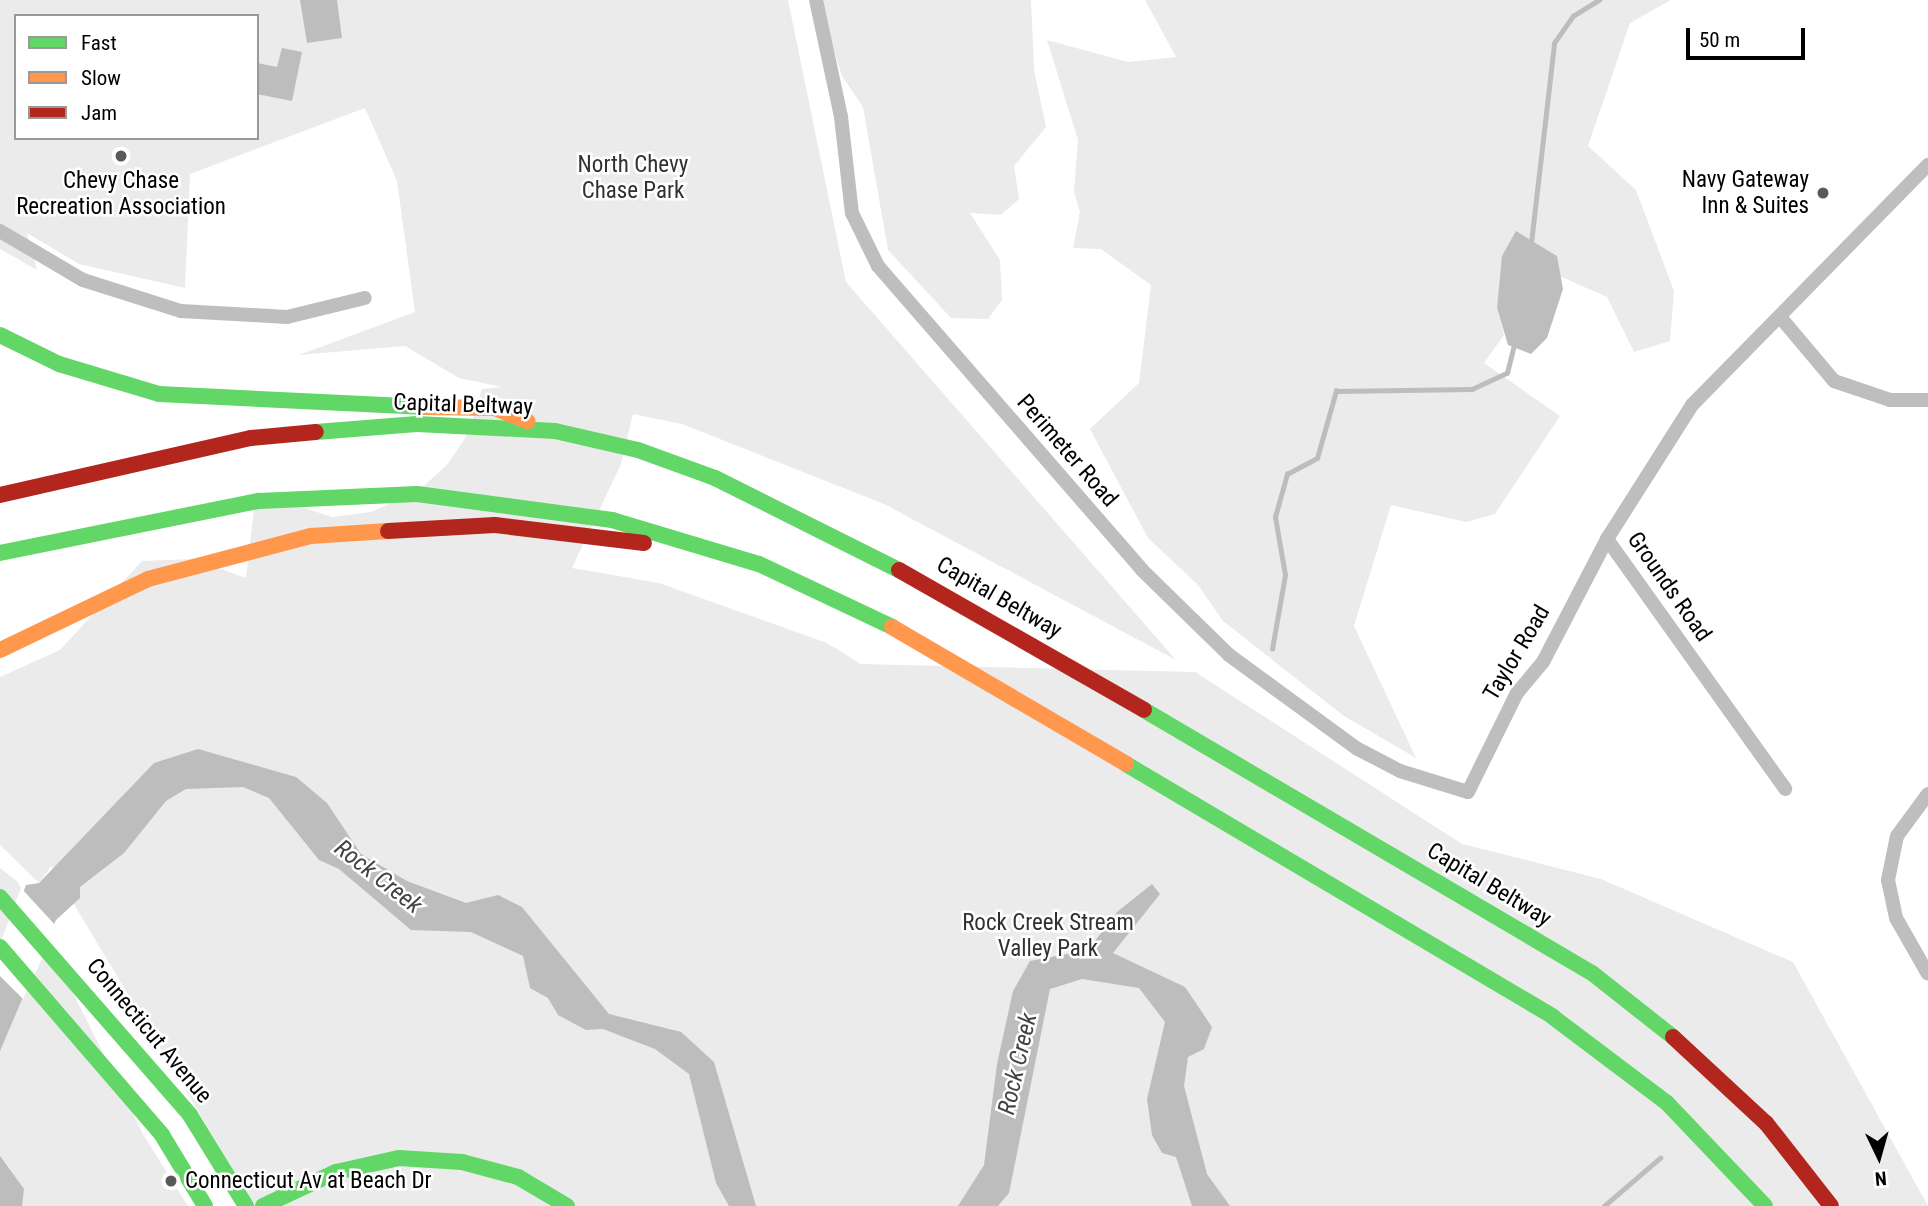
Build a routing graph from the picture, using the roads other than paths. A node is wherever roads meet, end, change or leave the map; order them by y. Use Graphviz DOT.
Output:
graph roads {
  1 [pos="816,0"];
  2 [pos="1928,165"];
  3 [pos="0,231"];
  4 [pos="365,298"];
  5 [pos="1781,318"];
  6 [pos="0,335"];
  7 [pos="1928,400"];
  8 [pos="555,431"];
  9 [pos="0,495"];
  10 [pos="1607,539"];
  11 [pos="0,553"];
  12 [pos="759,564"];
  13 [pos="0,650"];
  14 [pos="1785,789"];
  15 [pos="1468,792"];
  16 [pos="1928,794"];
  17 [pos="0,897"];
  18 [pos="0,947"];
  19 [pos="1928,974"];
  20 [pos="205,1206"];
  21 [pos="246,1206"];
  22 [pos="263,1206"];
  23 [pos="567,1206"];
  24 [pos="1765,1206"];
  25 [pos="1831,1206"];
  1 -- 15 [label="street, Perimeter Road"];
  2 -- 5 [label="street"];
  3 -- 4 [label="street"];
  5 -- 7 [label="street"];
  5 -- 10 [label="street, Grounds Road"];
  6 -- 8 [label="main road"];
  8 -- 9 [label="main road, Capital Beltway"];
  8 -- 25 [label="main road, Capital Beltway"];
  10 -- 14 [label="street, Grounds Road"];
  10 -- 15 [label="street, Taylor Road"];
  11 -- 12 [label="main road"];
  12 -- 13 [label="main road"];
  12 -- 24 [label="main road"];
  16 -- 19 [label="street"];
  17 -- 21 [label="main road, Connecticut Avenue"];
  18 -- 20 [label="main road"];
  22 -- 23 [label="main road"];
}
